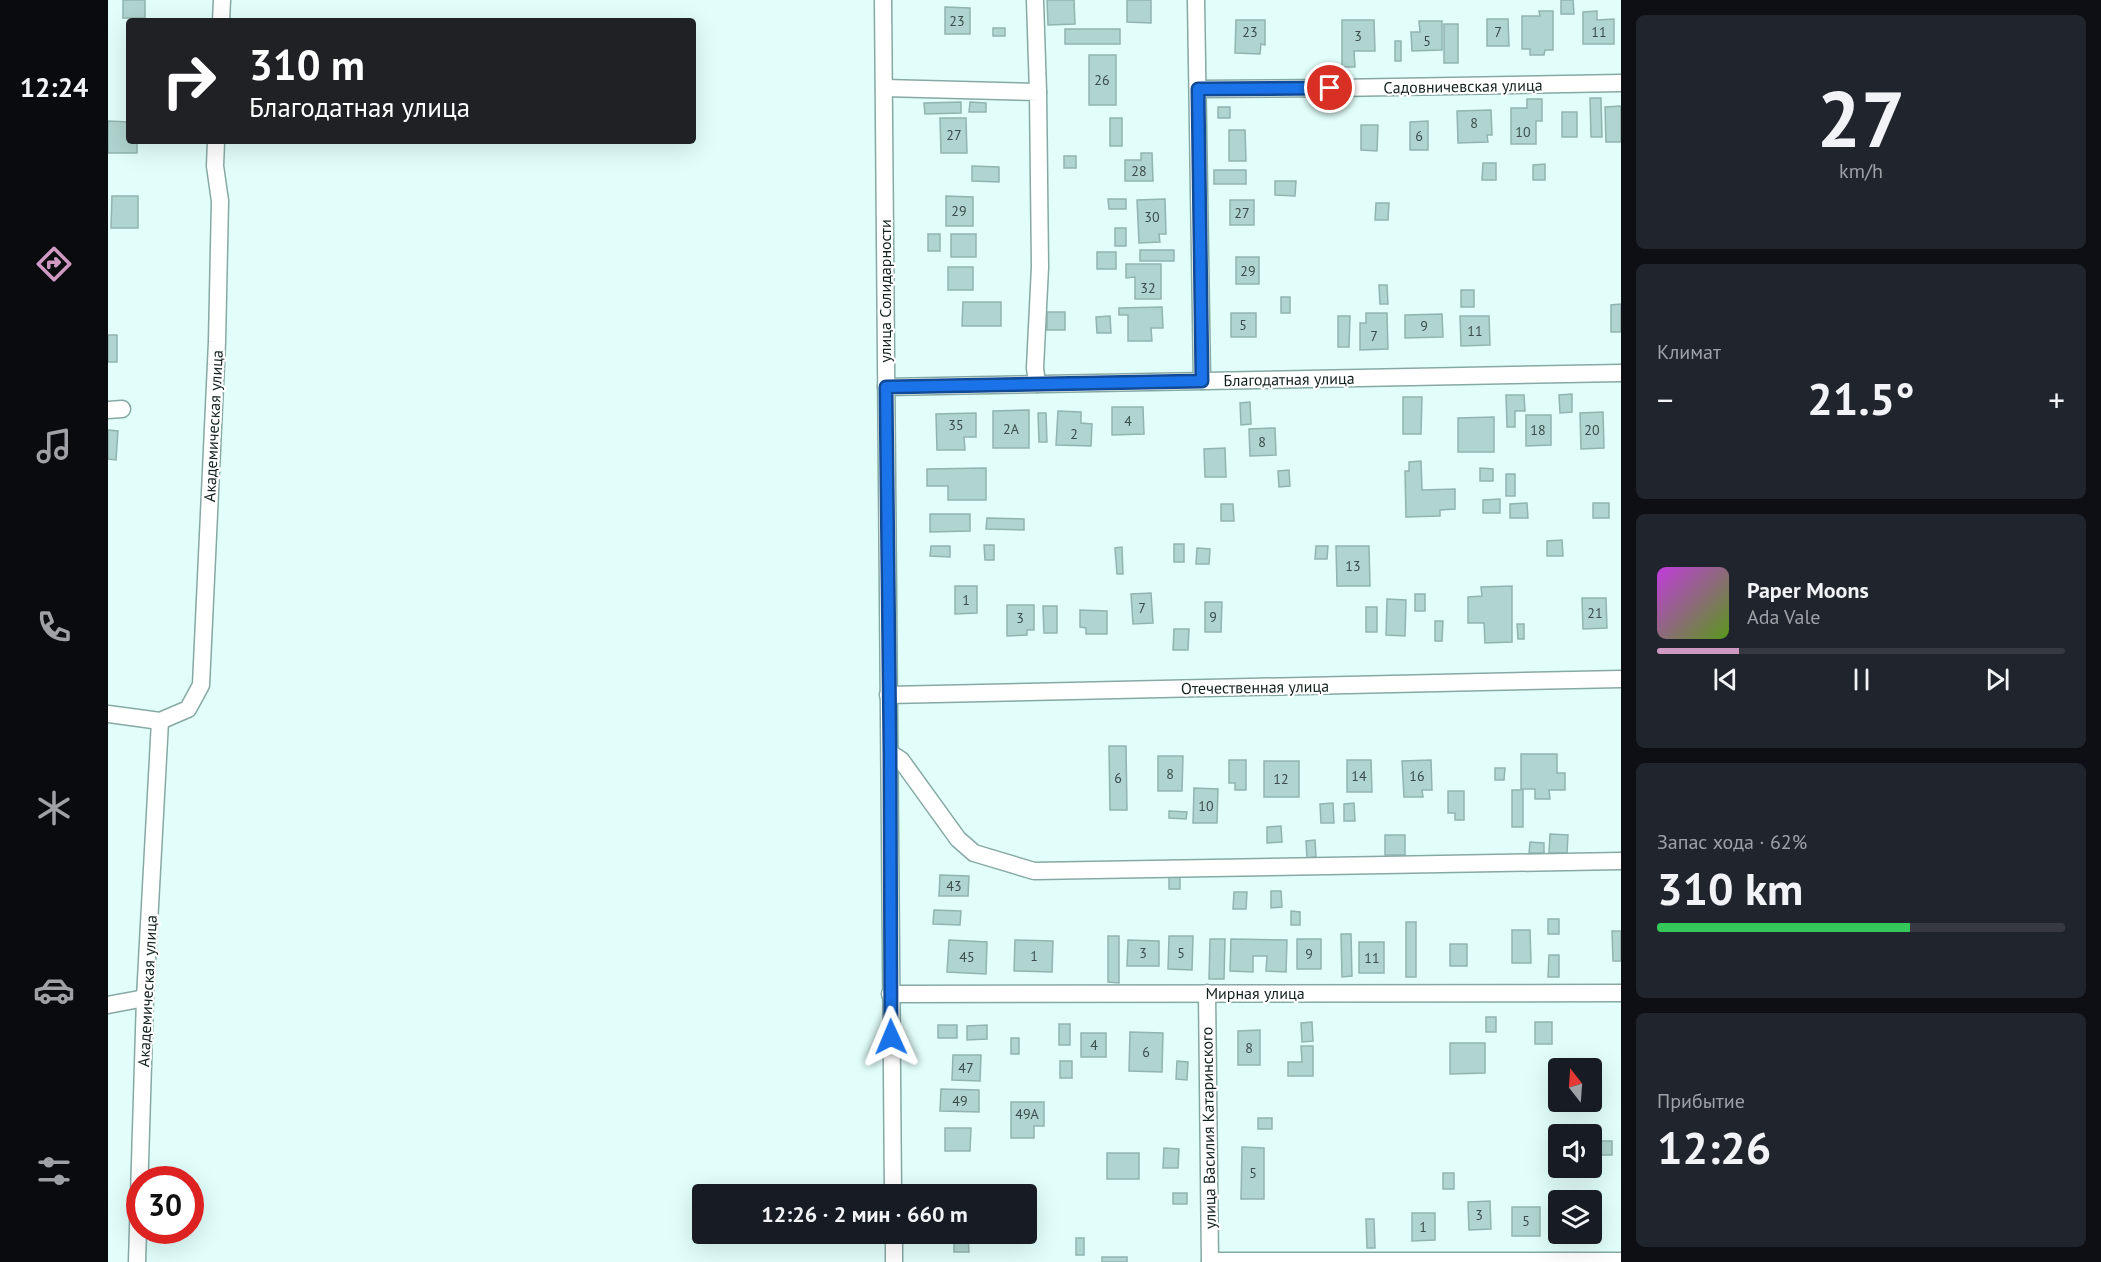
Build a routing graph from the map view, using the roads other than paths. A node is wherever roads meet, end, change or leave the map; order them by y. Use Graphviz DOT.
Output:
graph roads {
  1 [pos="222,0"];
  2 [pos="883,0"];
  3 [pos="1035,0"];
  4 [pos="1196,0"];
  5 [pos="221,18"];
  6 [pos="1621,82"];
  7 [pos="884,88"];
  8 [pos="1198,89"];
  9 [pos="1038,92"];
  10 [pos="216,144"];
  11 [pos="1621,373"];
  12 [pos="1202,381"];
  13 [pos="1036,384"];
  14 [pos="886,387"];
  15 [pos="1621,679"];
  16 [pos="888,695"];
  17 [pos="108,714"];
  18 [pos="160,721"];
  19 [pos="890,753"];
  20 [pos="1621,861"];
  21 [pos="1207,993"];
  22 [pos="1621,993"];
  23 [pos="890,994"];
  24 [pos="145,998"];
  25 [pos="108,1005"];
  26 [pos="893,1184"];
  27 [pos="894,1244"];
  28 [pos="1621,1261"];
  29 [pos="137,1262"];
  30 [pos="894,1262"];
  31 [pos="1210,1262"];
  1 -- 5 [label="street"];
  2 -- 7 [label="street, улица Солидарности"];
  3 -- 9 [label="street"];
  4 -- 8 [label="street"];
  6 -- 8 [label="street, Садовничевская улица"];
  7 -- 9 [label="street"];
  7 -- 14 [label="street, улица Солидарности"];
  8 -- 12 [label="street"];
  9 -- 13 [label="street"];
  10 -- 18 [label="street, Академическая улица"];
  11 -- 12 [label="street, Благодатная улица"];
  12 -- 13 [label="street, Благодатная улица"];
  13 -- 14 [label="street, Благодатная улица"];
  14 -- 16 [label="street, улица Солидарности"];
  15 -- 16 [label="street, Отечественная улица"];
  16 -- 19 [label="street, улица Солидарности"];
  17 -- 18 [label="street"];
  18 -- 24 [label="street, Академическая улица"];
  19 -- 20 [label="street"];
  19 -- 23 [label="street, улица Солидарности"];
  21 -- 22 [label="street, Мирная улица"];
  21 -- 23 [label="street, Мирная улица"];
  21 -- 31 [label="street, улица Василия Катаринского"];
  23 -- 26 [label="street, улица Солидарности"];
  24 -- 25 [label="street"];
  24 -- 29 [label="street, Академическая улица"];
  27 -- 30 [label="street"];
  28 -- 31 [label="street"];
}
